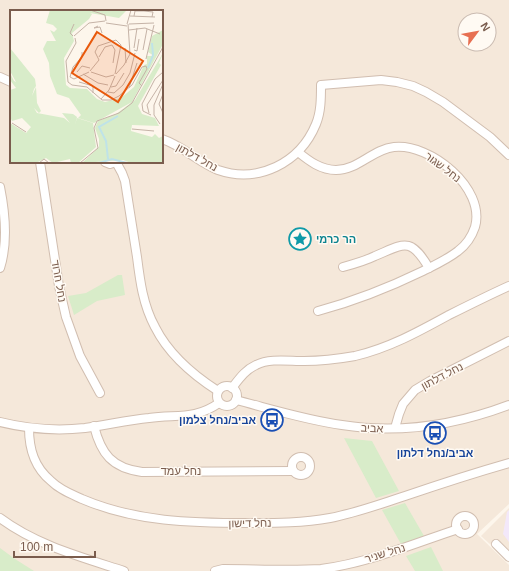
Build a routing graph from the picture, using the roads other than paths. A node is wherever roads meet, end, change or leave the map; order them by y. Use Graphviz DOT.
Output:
graph roads {
  1 [pos="0,77"];
  2 [pos="10,82"];
  3 [pos="163,140"];
  4 [pos="298,152"];
  5 [pos="509,155"];
  6 [pos="40,163"];
  7 [pos="117,163"];
  8 [pos="0,187"];
  9 [pos="343,267"];
  10 [pos="0,268"];
  11 [pos="429,268"];
  12 [pos="509,286"];
  13 [pos="318,311"];
  14 [pos="509,342"];
  15 [pos="232,388"];
  16 [pos="218,391"];
  17 [pos="100,393"];
  18 [pos="236,400"];
  19 [pos="219,403"];
  20 [pos="509,405"];
  21 [pos="0,422"];
  22 [pos="94,426"];
  23 [pos="29,428"];
  24 [pos="396,428"];
  25 [pos="509,463"];
  26 [pos="293,471"];
  27 [pos="0,518"];
  28 [pos="458,530"];
  29 [pos="496,544"];
  30 [pos="509,557"];
  31 [pos="124,571"];
  32 [pos="215,571"];
  1 -- 2 [label="street"];
  3 -- 4 [label="street, נחל דלתון"];
  4 -- 5 [label="street, נחל דלתון"];
  4 -- 11 [label="street, נחל שגור"];
  6 -- 17 [label="street, נחל חרוד"];
  7 -- 16 [label="street"];
  8 -- 10 [label="street"];
  9 -- 11 [label="street"];
  11 -- 13 [label="street, נחל שגור"];
  12 -- 15 [label="street"];
  14 -- 24 [label="street, נחל דלתון"];
  15 -- 16 [label="street"];
  15 -- 18 [label="street"];
  16 -- 19 [label="street"];
  18 -- 19 [label="street"];
  18 -- 24 [label="street, אביב"];
  19 -- 22 [label="street"];
  20 -- 24 [label="street, אביב"];
  21 -- 23 [label="street"];
  22 -- 23 [label="street"];
  22 -- 26 [label="street, נחל עמד"];
  23 -- 25 [label="street, נחל דישון"];
  27 -- 31 [label="street"];
  28 -- 32 [label="street, נחל שניר"];
  29 -- 30 [label="street"];
}
